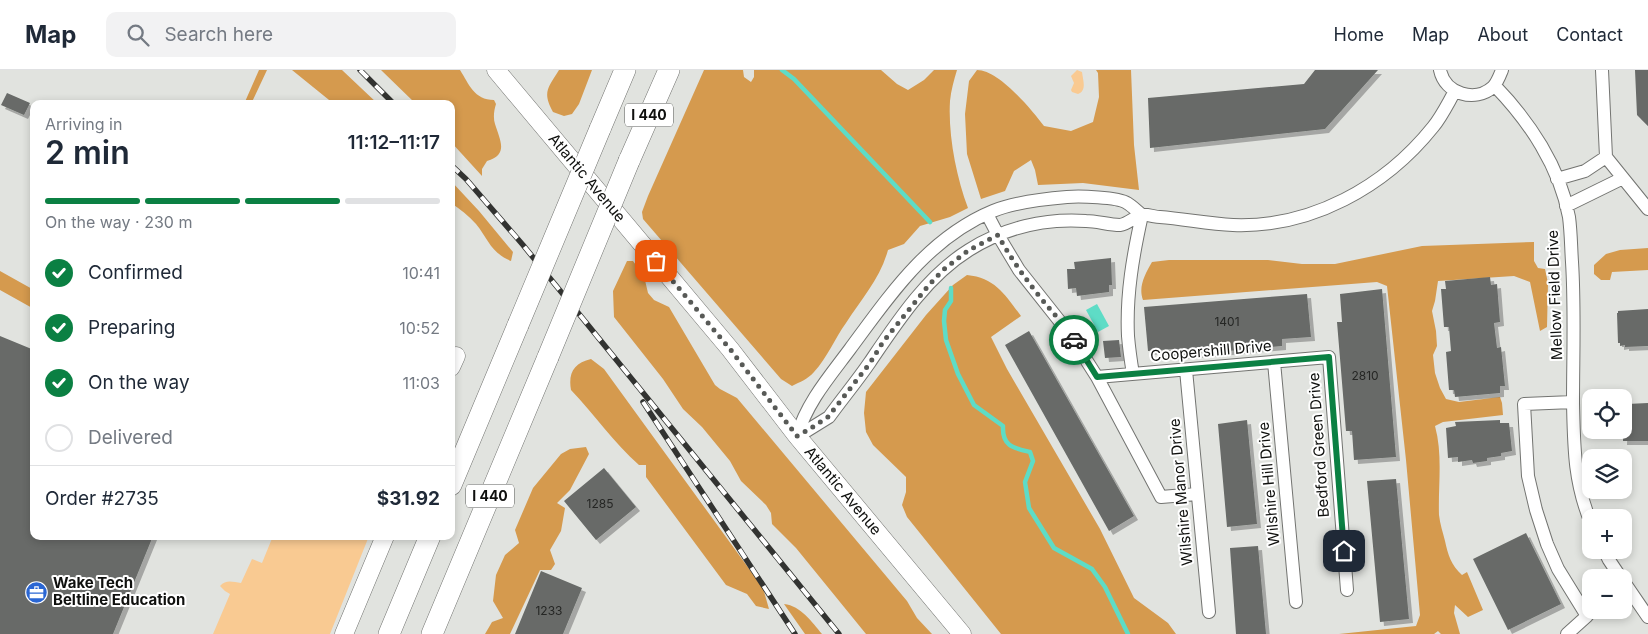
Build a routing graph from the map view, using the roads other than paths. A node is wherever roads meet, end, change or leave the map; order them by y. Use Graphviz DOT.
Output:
graph roads {
  1 [pos="496,70"];
  2 [pos="625,70"];
  3 [pos="669,70"];
  4 [pos="1440,70"];
  5 [pos="1502,70"];
  6 [pos="1602,70"];
  7 [pos="1495,86"];
  8 [pos="1455,91"];
  9 [pos="1606,157"];
  10 [pos="1623,178"];
  11 [pos="1557,179"];
  12 [pos="1566,206"];
  13 [pos="1648,209"];
  14 [pos="987,214"];
  15 [pos="1142,215"];
  16 [pos="998,235"];
  17 [pos="1329,357"];
  18 [pos="1274,362"];
  19 [pos="1186,370"];
  20 [pos="1133,374"];
  21 [pos="1097,377"];
  22 [pos="1573,402"];
  23 [pos="797,436"];
  24 [pos="455,475"];
  25 [pos="1197,494"];
  26 [pos="1585,509"];
  27 [pos="383,540"];
  28 [pos="428,540"];
  29 [pos="1347,590"];
  30 [pos="1632,594"];
  31 [pos="1296,602"];
  32 [pos="1209,612"];
  33 [pos="1648,617"];
  34 [pos="344,634"];
  35 [pos="389,634"];
  36 [pos="432,634"];
  37 [pos="962,634"];
  38 [pos="1567,634"];
  1 -- 23 [label="main road, Atlantic Avenue"];
  2 -- 24 [label="highway, I 440, bridge"];
  3 -- 36 [label="highway, I 440, bridge"];
  4 -- 8 [label="street"];
  5 -- 7 [label="street"];
  6 -- 9 [label="street"];
  7 -- 8 [label="street"];
  7 -- 11 [label="street, Mellow Field Drive"];
  8 -- 15 [label="street"];
  9 -- 10 [label="street"];
  9 -- 11 [label="street"];
  10 -- 12 [label="street"];
  10 -- 13 [label="street"];
  11 -- 12 [label="street, Mellow Field Drive"];
  12 -- 22 [label="street, Mellow Field Drive"];
  14 -- 15 [label="street"];
  14 -- 16 [label="street"];
  14 -- 23 [label="street"];
  15 -- 16 [label="street"];
  15 -- 20 [label="street"];
  16 -- 21 [label="street"];
  16 -- 23 [label="street"];
  17 -- 18 [label="street, Coopershill Drive"];
  17 -- 29 [label="street, Bedford Green Drive"];
  18 -- 19 [label="street, Coopershill Drive"];
  18 -- 31 [label="street, Wilshire Hill Drive"];
  19 -- 20 [label="street, Coopershill Drive"];
  19 -- 25 [label="street, Wilshire Manor Drive"];
  20 -- 21 [label="street, Coopershill Drive"];
  21 -- 25 [label="street"];
  22 -- 26 [label="street, Mellow Field Drive"];
  22 -- 38 [label="street"];
  23 -- 37 [label="main road, Atlantic Avenue"];
  25 -- 32 [label="street, Wilshire Manor Drive"];
  27 -- 34 [label="main road"];
  28 -- 35 [label="highway"];
  30 -- 33 [label="street"];
}
